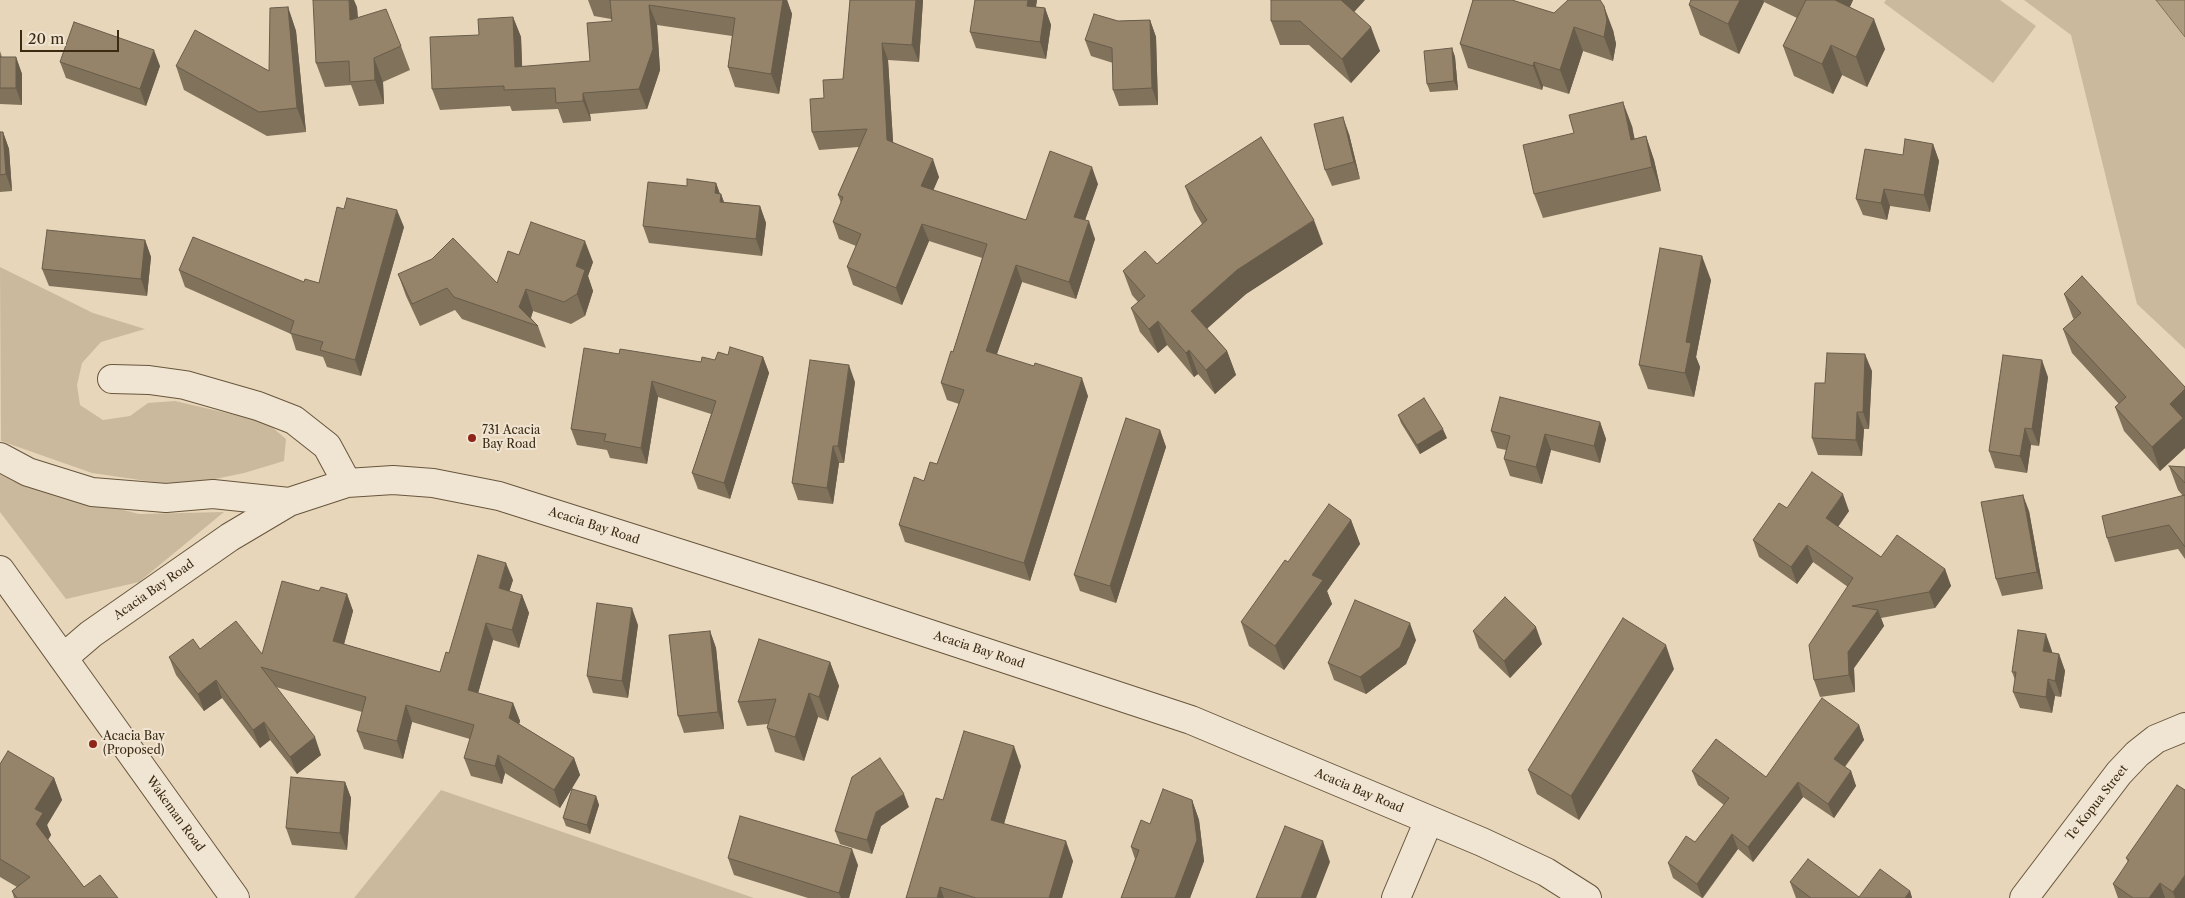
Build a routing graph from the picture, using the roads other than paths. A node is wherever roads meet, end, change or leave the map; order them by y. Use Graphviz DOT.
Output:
graph roads {
  1 [pos="112,379"];
  2 [pos="0,457"];
  3 [pos="347,483"];
  4 [pos="289,502"];
  5 [pos="0,570"];
  6 [pos="63,658"];
  7 [pos="2185,726"];
  8 [pos="1429,820"];
  9 [pos="235,898"];
  10 [pos="1396,898"];
  11 [pos="1587,898"];
  12 [pos="2024,898"];
  1 -- 3 [label="street"];
  2 -- 4 [label="street"];
  3 -- 4 [label="street, Acacia Bay Road"];
  3 -- 8 [label="street, Acacia Bay Road"];
  4 -- 6 [label="street, Acacia Bay Road"];
  5 -- 6 [label="street"];
  6 -- 9 [label="street, Wakeman Road"];
  7 -- 12 [label="street, Te Kopua Street"];
  8 -- 10 [label="street"];
  8 -- 11 [label="street, Acacia Bay Road"];
}
